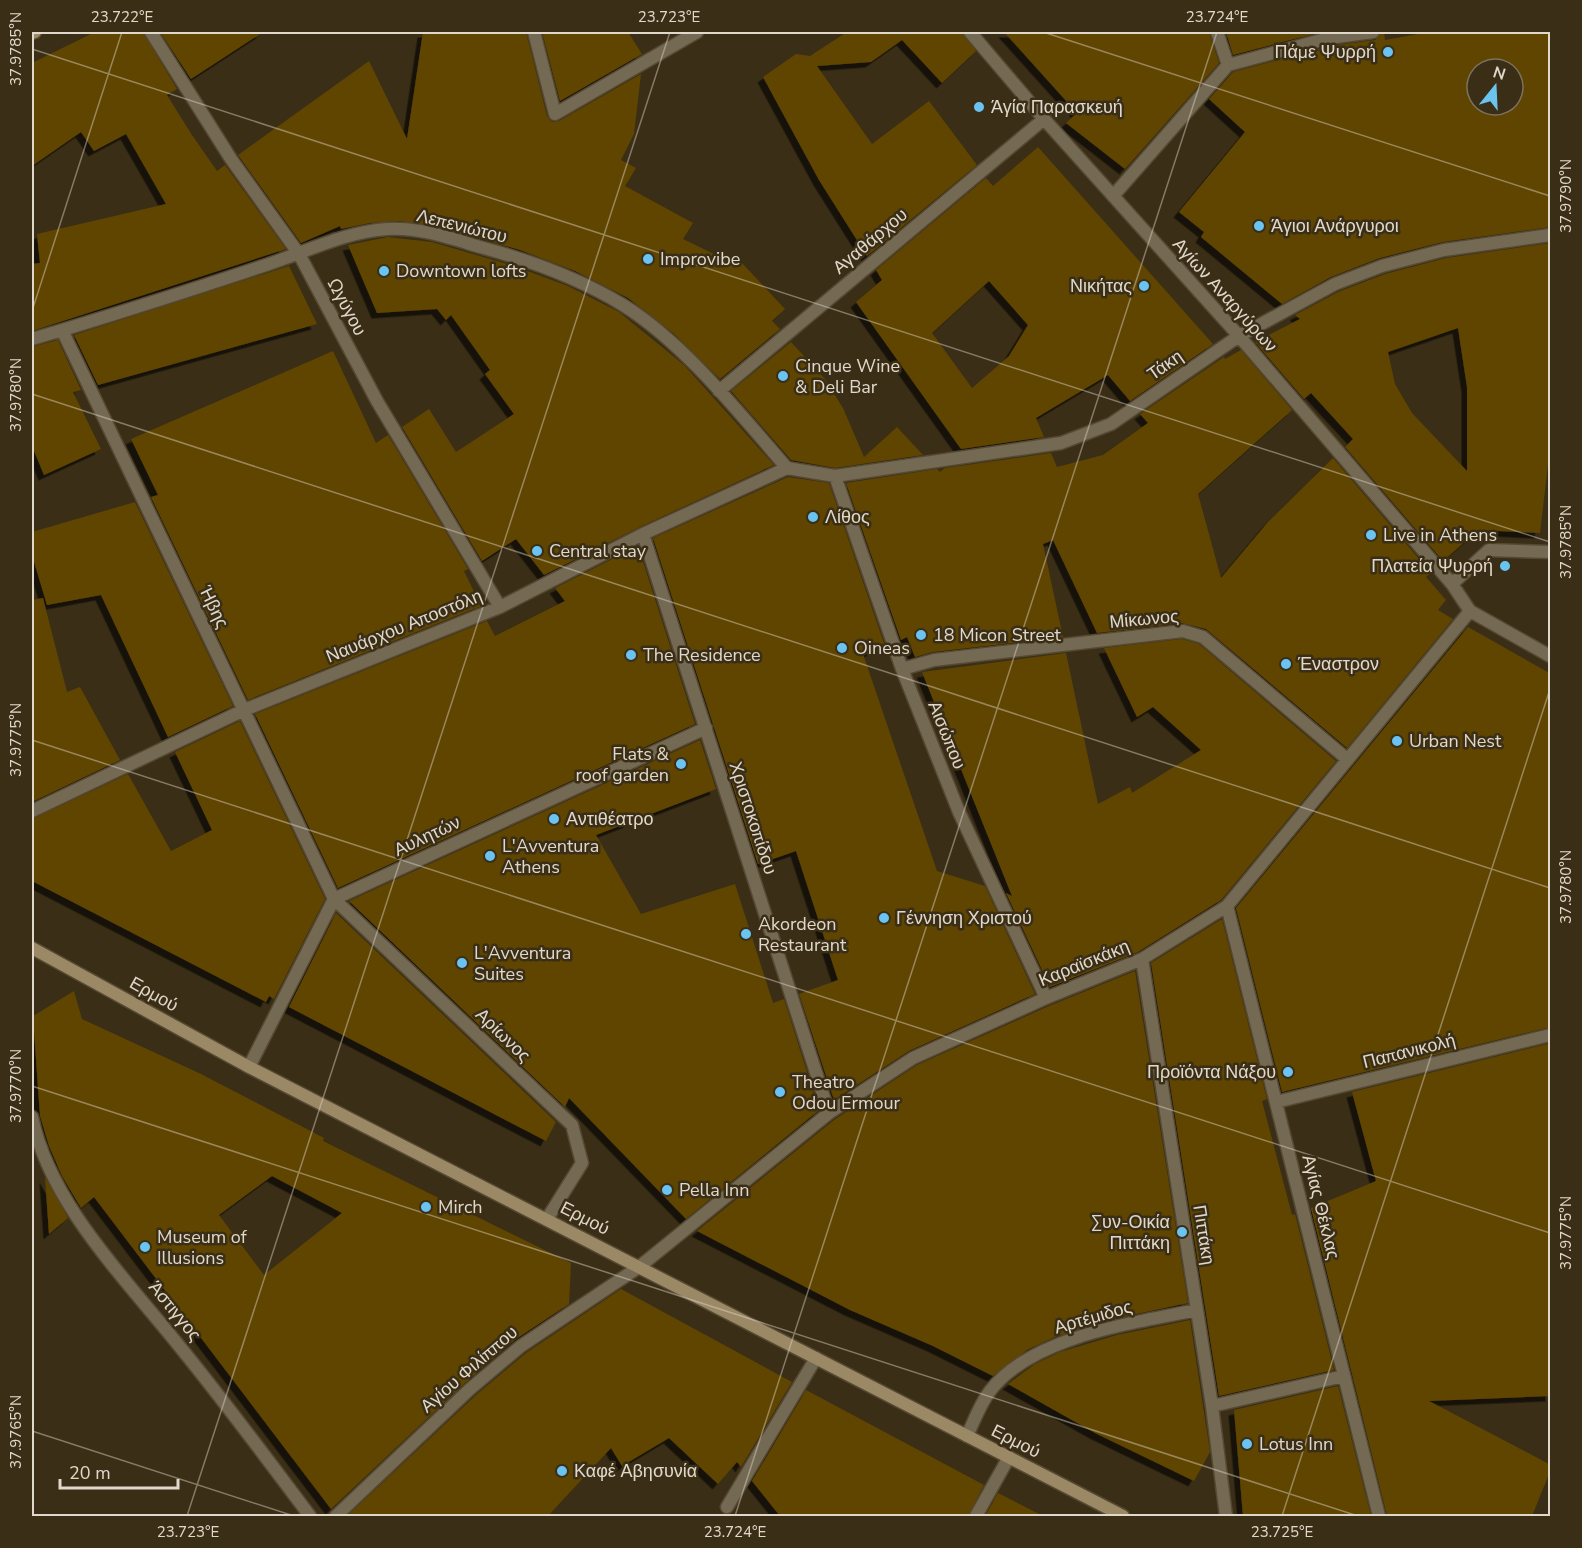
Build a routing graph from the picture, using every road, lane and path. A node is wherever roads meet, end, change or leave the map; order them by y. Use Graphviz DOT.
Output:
graph roads {
  1 [pos="151,32"];
  2 [pos="534,32"];
  3 [pos="697,32"];
  4 [pos="970,32"];
  5 [pos="1217,32"];
  6 [pos="1373,32"];
  7 [pos="1228,65"];
  8 [pos="1044,119"];
  9 [pos="1113,196"];
  10 [pos="1551,235"];
  11 [pos="299,254"];
  12 [pos="62,330"];
  13 [pos="1239,336"];
  14 [pos="32,339"];
  15 [pos="719,391"];
  16 [pos="787,468"];
  17 [pos="836,476"];
  18 [pos="643,534"];
  19 [pos="1551,552"];
  20 [pos="1452,584"];
  21 [pos="500,607"];
  22 [pos="1470,611"];
  23 [pos="1551,656"];
  24 [pos="902,669"];
  25 [pos="244,710"];
  26 [pos="706,728"];
  27 [pos="1347,759"];
  28 [pos="32,811"];
  29 [pos="334,899"];
  30 [pos="1227,906"];
  31 [pos="32,948"];
  32 [pos="1142,959"];
  33 [pos="1046,998"];
  34 [pos="1551,1035"];
  35 [pos="249,1067"];
  36 [pos="1276,1102"];
  37 [pos="829,1113"];
  38 [pos="32,1117"];
  39 [pos="547,1219"];
  40 [pos="639,1267"];
  41 [pos="1197,1310"];
  42 [pos="816,1358"];
  43 [pos="1344,1376"];
  44 [pos="1212,1406"];
  45 [pos="966,1436"];
  46 [pos="1009,1457"];
  47 [pos="727,1507"];
  48 [pos="310,1516"];
  49 [pos="336,1516"];
  50 [pos="976,1516"];
  51 [pos="1123,1516"];
  52 [pos="1226,1516"];
  53 [pos="1379,1516"];
  1 -- 11 [label="street, Ωγύγου"];
  2 -- 3 [label="street"];
  4 -- 8 [label="street, Αγίων Αναργύρων"];
  5 -- 7 [label="street"];
  6 -- 7 [label="street"];
  7 -- 9 [label="street"];
  8 -- 9 [label="street, Αγίων Αναργύρων"];
  8 -- 15 [label="street, Αγαθάρχου"];
  9 -- 13 [label="street, Αγίων Αναργύρων"];
  10 -- 13 [label="street, Τάκη"];
  11 -- 12 [label="street, Λεπενιώτου"];
  11 -- 15 [label="street, Λεπενιώτου"];
  11 -- 21 [label="street, Ωγύγου"];
  12 -- 14 [label="street, Λεπενιώτου"];
  12 -- 25 [label="street, Ήβης"];
  13 -- 17 [label="street, Τάκη"];
  13 -- 20 [label="street, Αγίων Αναργύρων"];
  15 -- 16 [label="street, Λεπενιώτου"];
  16 -- 17 [label="street, Τάκη"];
  16 -- 18 [label="street, Ναυάρχου Αποστόλη"];
  17 -- 24 [label="street, Αισώπου"];
  18 -- 21 [label="street, Ναυάρχου Αποστόλη"];
  18 -- 26 [label="street, Χριστοκοπίδου"];
  19 -- 20 [label="street"];
  20 -- 22 [label="street, Αγίων Αναργύρων"];
  21 -- 25 [label="street, Ναυάρχου Αποστόλη"];
  22 -- 23 [label="street"];
  22 -- 27 [label="street, Καραϊσκάκη"];
  24 -- 27 [label="street, Μίκωνος"];
  24 -- 33 [label="street, Αισώπου"];
  25 -- 28 [label="street, Ναυάρχου Αποστόλη"];
  25 -- 29 [label="street, Ήβης"];
  26 -- 29 [label="street, Αυλητών"];
  26 -- 37 [label="street, Χριστοκοπίδου"];
  27 -- 30 [label="street, Καραϊσκάκη"];
  29 -- 35 [label="street"];
  29 -- 39 [label="street, Αρίωνος"];
  30 -- 32 [label="street, Καραϊσκάκη"];
  30 -- 36 [label="street, Αγίας Θέκλας"];
  31 -- 35 [label="street, Ερμού"];
  32 -- 33 [label="street, Καραϊσκάκη"];
  32 -- 41 [label="street, Πιττάκη"];
  33 -- 37 [label="street, Καραϊσκάκη"];
  34 -- 36 [label="street, Παπανικολή"];
  35 -- 39 [label="street, Ερμού"];
  36 -- 43 [label="street, Αγίας Θέκλας"];
  37 -- 40 [label="street, Καραϊσκάκη"];
  38 -- 48 [label="street, Άστιγγος"];
  39 -- 40 [label="street, Ερμού"];
  40 -- 42 [label="street, Ερμού"];
  40 -- 49 [label="street, Αγίου Φιλίππου"];
  41 -- 44 [label="street, Πιττάκη"];
  41 -- 45 [label="street, Αρτέμιδος"];
  42 -- 45 [label="street, Ερμού"];
  42 -- 47 [label="street"];
  43 -- 44 [label="street"];
  43 -- 53 [label="street, Αγίας Θέκλας"];
  44 -- 52 [label="street, Πιττάκη"];
  45 -- 46 [label="street, Ερμού"];
  46 -- 50 [label="street"];
  46 -- 51 [label="street, Ερμού"];
}
